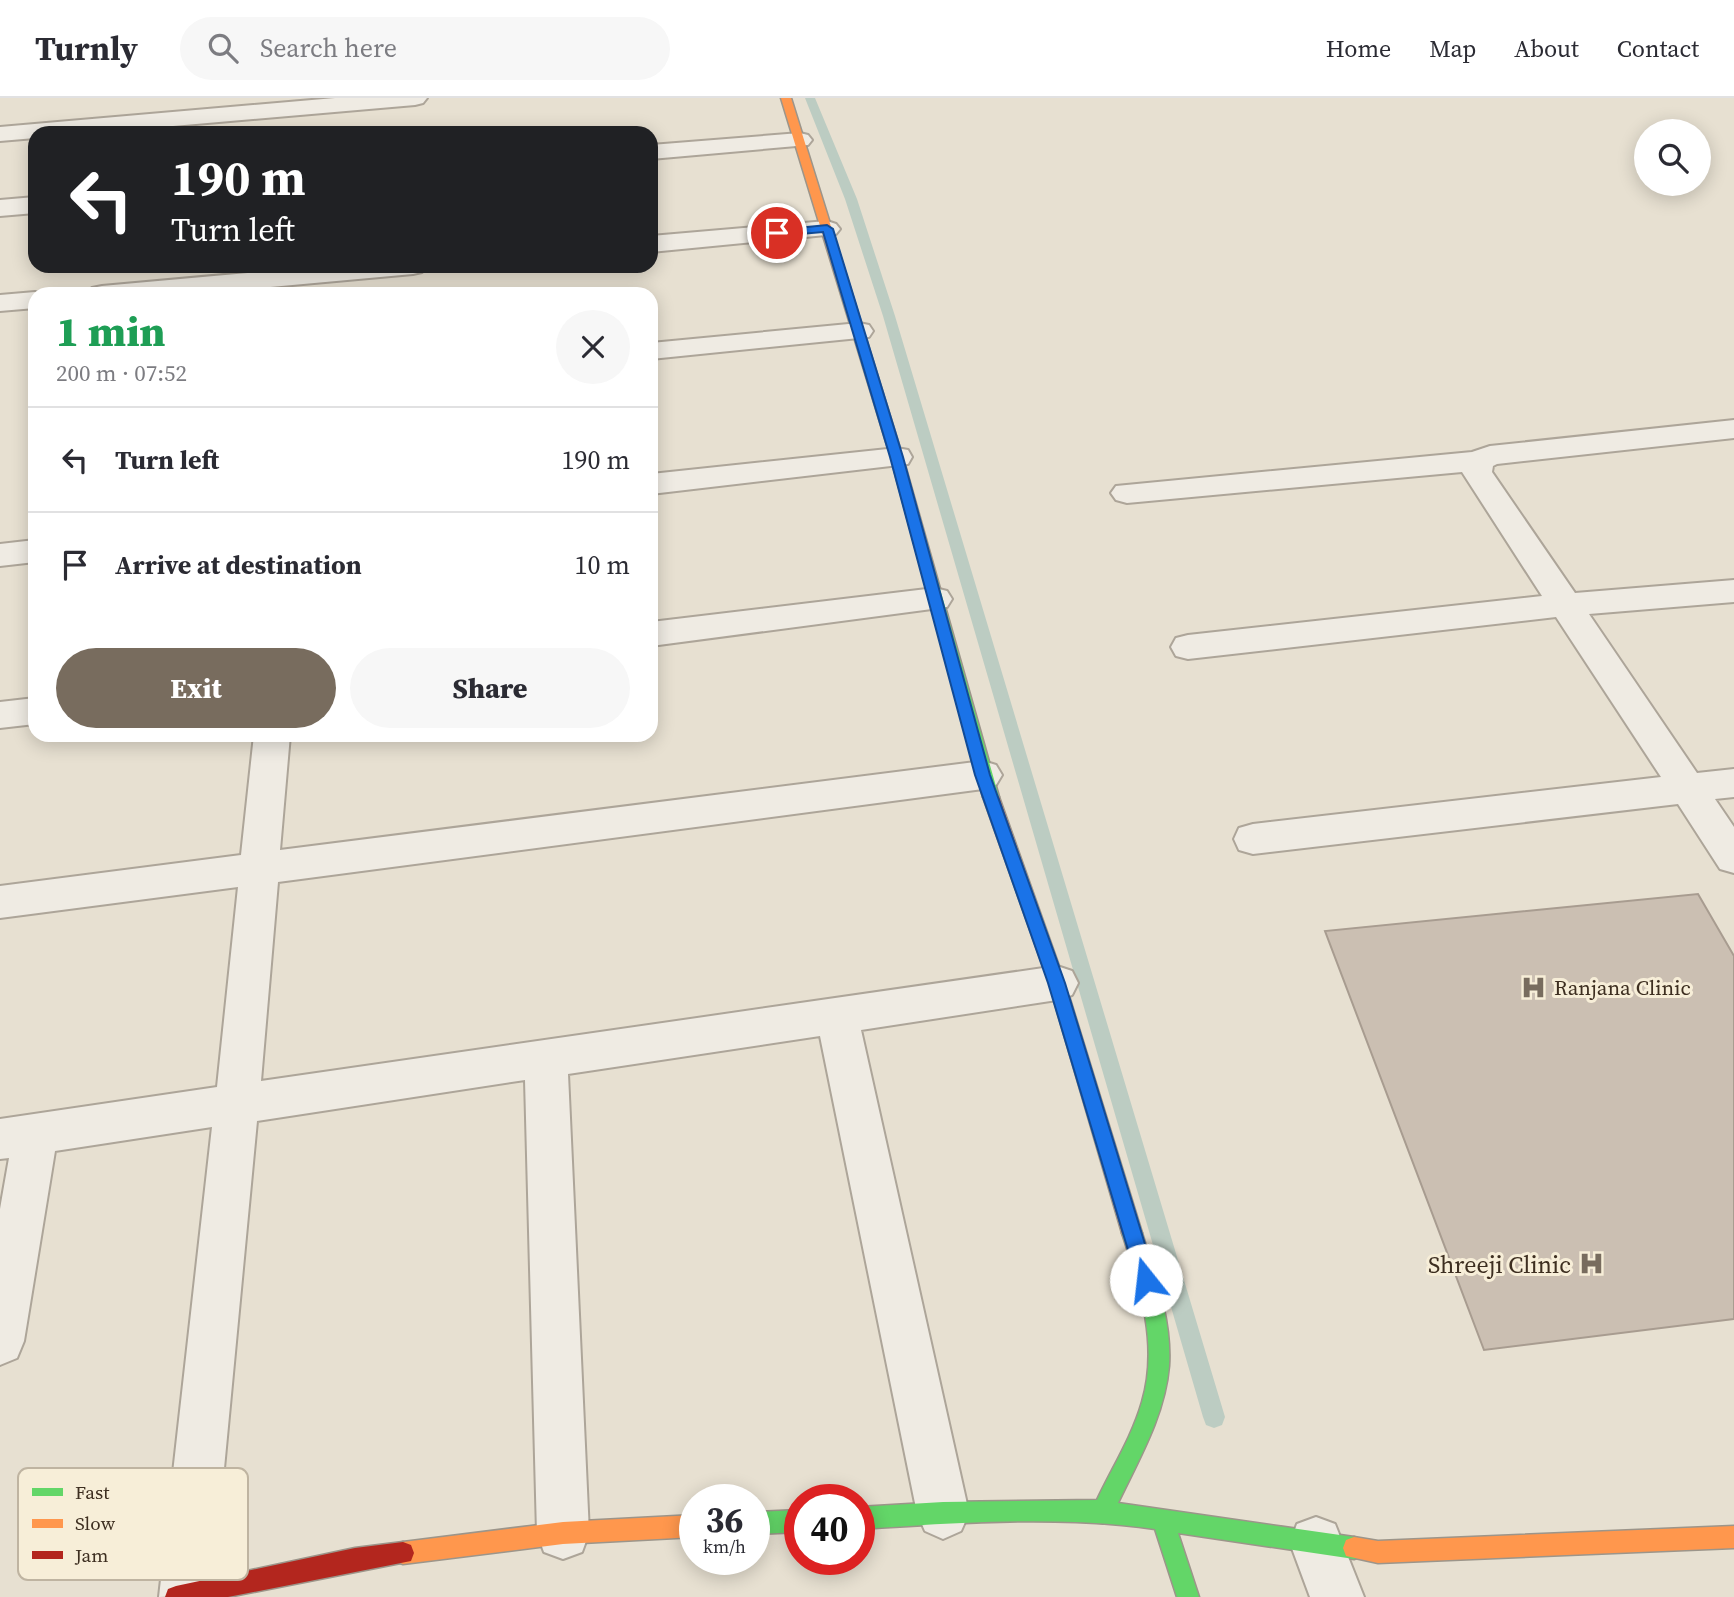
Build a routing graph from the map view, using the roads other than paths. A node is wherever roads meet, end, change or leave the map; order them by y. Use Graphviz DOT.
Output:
graph roads {
  1 [pos="415,98"];
  2 [pos="786,98"];
  3 [pos="330,106"];
  4 [pos="94,126"];
  5 [pos="328,126"];
  6 [pos="28,132"];
  7 [pos="0,134"];
  8 [pos="800,140"];
  9 [pos="658,151"];
  10 [pos="28,206"];
  11 [pos="0,208"];
  12 [pos="827,229"];
  13 [pos="658,243"];
  14 [pos="355,273"];
  15 [pos="314,278"];
  16 [pos="195,287"];
  17 [pos="28,301"];
  18 [pos="0,303"];
  19 [pos="859,331"];
  20 [pos="658,350"];
  21 [pos="1734,429"];
  22 [pos="897,457"];
  23 [pos="1479,461"];
  24 [pos="658,483"];
  25 [pos="1127,493"];
  26 [pos="28,552"];
  27 [pos="0,555"];
  28 [pos="1734,591"];
  29 [pos="935,599"];
  30 [pos="1565,605"];
  31 [pos="658,633"];
  32 [pos="1188,647"];
  33 [pos="28,712"];
  34 [pos="0,715"];
  35 [pos="271,742"];
  36 [pos="983,775"];
  37 [pos="1734,783"];
  38 [pos="1687,788"];
  39 [pos="1253,839"];
  40 [pos="1734,858"];
  41 [pos="260,868"];
  42 [pos="0,902"];
  43 [pos="1057,983"];
  44 [pos="837,1016"];
  45 [pos="546,1059"];
  46 [pos="237,1104"];
  47 [pos="18,1136"];
  48 [pos="0,1341"];
  49 [pos="196,1468"];
  50 [pos="1103,1511"];
  51 [pos="943,1513"];
  52 [pos="875,1517"];
  53 [pos="1163,1520"];
  54 [pos="679,1527"];
  55 [pos="562,1533"];
  56 [pos="1734,1537"];
  57 [pos="1316,1543"];
  58 [pos="255,1590"];
  59 [pos="181,1596"];
  60 [pos="1188,1597"];
  61 [pos="1337,1597"];
  1 -- 3 [label="street"];
  2 -- 8 [label="street"];
  3 -- 4 [label="street"];
  3 -- 5 [label="street"];
  6 -- 7 [label="street"];
  8 -- 9 [label="street"];
  8 -- 12 [label="street"];
  10 -- 11 [label="street"];
  12 -- 13 [label="street"];
  12 -- 19 [label="street"];
  14 -- 15 [label="street"];
  15 -- 16 [label="street"];
  17 -- 18 [label="street"];
  19 -- 20 [label="street"];
  19 -- 22 [label="street"];
  21 -- 23 [label="street"];
  22 -- 24 [label="street"];
  22 -- 29 [label="street"];
  23 -- 25 [label="street"];
  23 -- 30 [label="street"];
  26 -- 27 [label="street"];
  28 -- 30 [label="street"];
  29 -- 31 [label="street"];
  29 -- 36 [label="street"];
  30 -- 32 [label="street"];
  30 -- 38 [label="street"];
  33 -- 34 [label="street"];
  35 -- 41 [label="street"];
  36 -- 41 [label="street"];
  36 -- 43 [label="street"];
  37 -- 38 [label="street"];
  38 -- 39 [label="street"];
  38 -- 40 [label="street"];
  41 -- 42 [label="street"];
  41 -- 46 [label="street"];
  43 -- 44 [label="street"];
  43 -- 50 [label="street"];
  44 -- 45 [label="street"];
  44 -- 51 [label="street"];
  45 -- 46 [label="street"];
  45 -- 55 [label="street"];
  46 -- 47 [label="street"];
  46 -- 49 [label="street"];
  47 -- 48 [label="street"];
  50 -- 51 [label="street"];
  50 -- 53 [label="street"];
  51 -- 52 [label="street"];
  53 -- 57 [label="street"];
  53 -- 60 [label="street"];
  54 -- 55 [label="street"];
  55 -- 58 [label="street"];
  56 -- 57 [label="street"];
  57 -- 61 [label="street"];
  58 -- 59 [label="street"];
}
